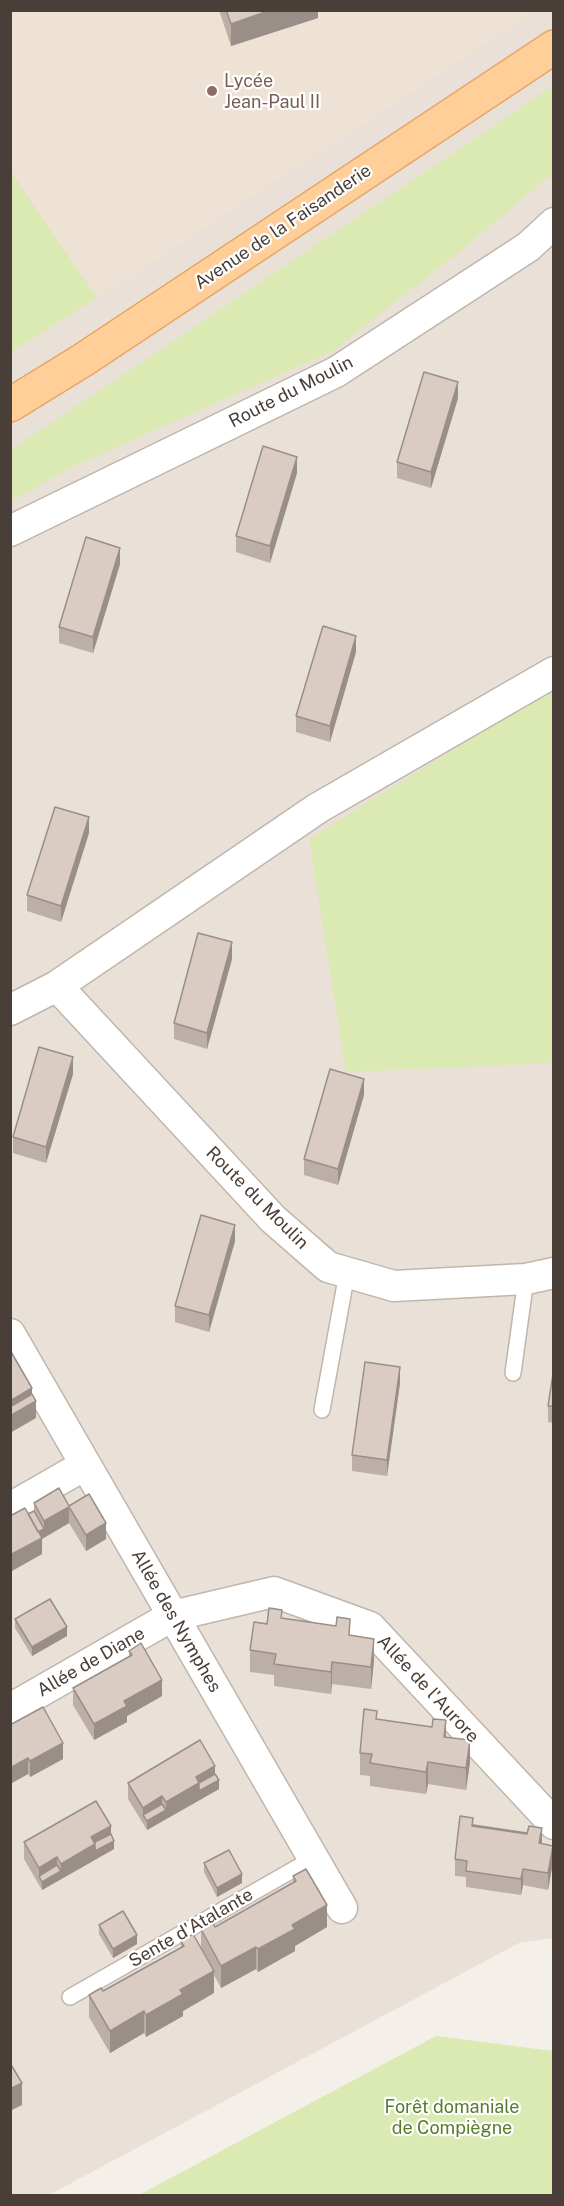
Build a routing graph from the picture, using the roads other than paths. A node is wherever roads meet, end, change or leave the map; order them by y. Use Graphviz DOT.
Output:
graph roads {
  1 [pos="554,47"];
  2 [pos="554,223"];
  3 [pos="10,405"];
  4 [pos="10,531"];
  5 [pos="554,672"];
  6 [pos="57,986"];
  7 [pos="10,1010"];
  8 [pos="347,1273"];
  9 [pos="540,1276"];
  10 [pos="10,1334"];
  11 [pos="513,1372"];
  12 [pos="322,1410"];
  13 [pos="85,1465"];
  14 [pos="10,1508"];
  15 [pos="172,1616"];
  16 [pos="10,1709"];
  17 [pos="554,1824"];
  18 [pos="312,1859"];
  19 [pos="342,1908"];
  20 [pos="70,1997"];
  1 -- 3 [label="main road, Avenue de la Faisanderie"];
  2 -- 4 [label="street, Route du Moulin"];
  5 -- 6 [label="street"];
  6 -- 7 [label="street"];
  6 -- 8 [label="street, Route du Moulin"];
  8 -- 9 [label="street, Route du Moulin"];
  8 -- 12 [label="lane"];
  9 -- 11 [label="lane"];
  10 -- 13 [label="street, Allée des Nymphes"];
  13 -- 14 [label="street"];
  13 -- 15 [label="street, Allée des Nymphes"];
  15 -- 16 [label="street, Allée de Diane"];
  15 -- 17 [label="street, Allée de l'Aurore"];
  15 -- 18 [label="street, Allée des Nymphes"];
  18 -- 19 [label="street, Allée des Nymphes"];
  18 -- 20 [label="lane, Sente d'Atalante"];
}
